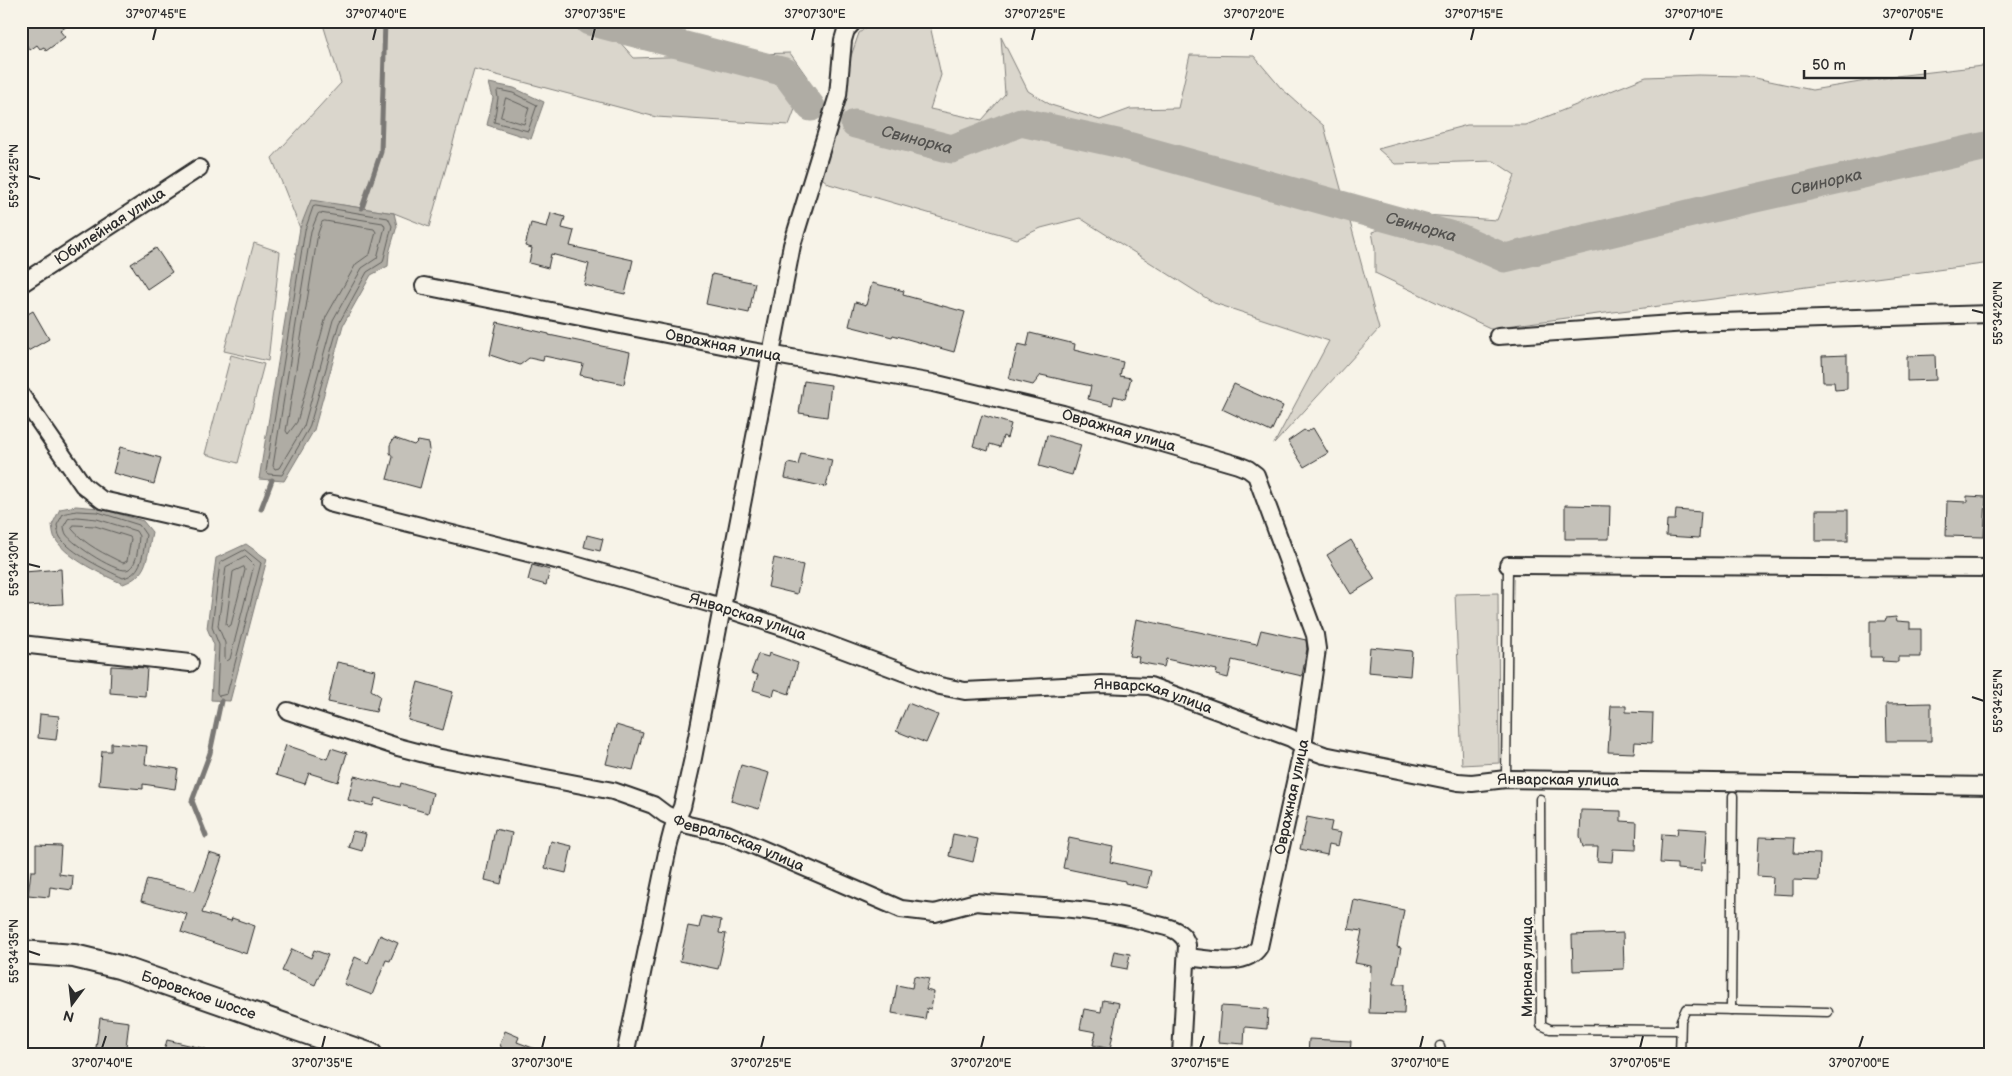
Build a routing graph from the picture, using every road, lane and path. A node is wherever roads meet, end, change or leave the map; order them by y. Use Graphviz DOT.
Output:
graph roads {
  1 [pos="854,21"];
  2 [pos="198,168"];
  3 [pos="21,284"];
  4 [pos="424,286"];
  5 [pos="1991,314"];
  6 [pos="1498,336"];
  7 [pos="772,355"];
  8 [pos="21,395"];
  9 [pos="329,504"];
  10 [pos="199,522"];
  11 [pos="1508,565"];
  12 [pos="1991,568"];
  13 [pos="722,608"];
  14 [pos="21,644"];
  15 [pos="190,663"];
  16 [pos="288,711"];
  17 [pos="1303,746"];
  18 [pos="1506,779"];
  19 [pos="1991,786"];
  20 [pos="1733,796"];
  21 [pos="1540,799"];
  22 [pos="676,820"];
  23 [pos="1187,951"];
  24 [pos="21,952"];
  25 [pos="1731,1010"];
  26 [pos="1828,1012"];
  27 [pos="1680,1030"];
  28 [pos="1440,1046"];
  29 [pos="371,1055"];
  30 [pos="626,1055"];
  31 [pos="1181,1055"];
  32 [pos="1442,1055"];
  33 [pos="1680,1055"];
  1 -- 7 [label="street"];
  2 -- 3 [label="street, Юбилейная улица"];
  4 -- 7 [label="street, Овражная улица"];
  5 -- 6 [label="street"];
  7 -- 13 [label="street"];
  7 -- 17 [label="street, Овражная улица"];
  8 -- 10 [label="street"];
  9 -- 13 [label="street, Январская улица"];
  11 -- 12 [label="street"];
  11 -- 18 [label="lane"];
  13 -- 17 [label="street, Январская улица"];
  13 -- 22 [label="street"];
  14 -- 15 [label="street"];
  16 -- 22 [label="street, Февральская улица"];
  17 -- 18 [label="street, Январская улица"];
  17 -- 23 [label="street, Овражная улица"];
  18 -- 19 [label="street, Январская улица"];
  20 -- 25 [label="lane"];
  21 -- 27 [label="lane, Мирная улица"];
  22 -- 23 [label="street, Февральская улица"];
  22 -- 30 [label="street"];
  23 -- 31 [label="street"];
  24 -- 29 [label="main road, Боровское шоссе"];
  25 -- 26 [label="lane"];
  25 -- 27 [label="lane"];
  27 -- 33 [label="lane"];
  28 -- 32 [label="lane"];
}
